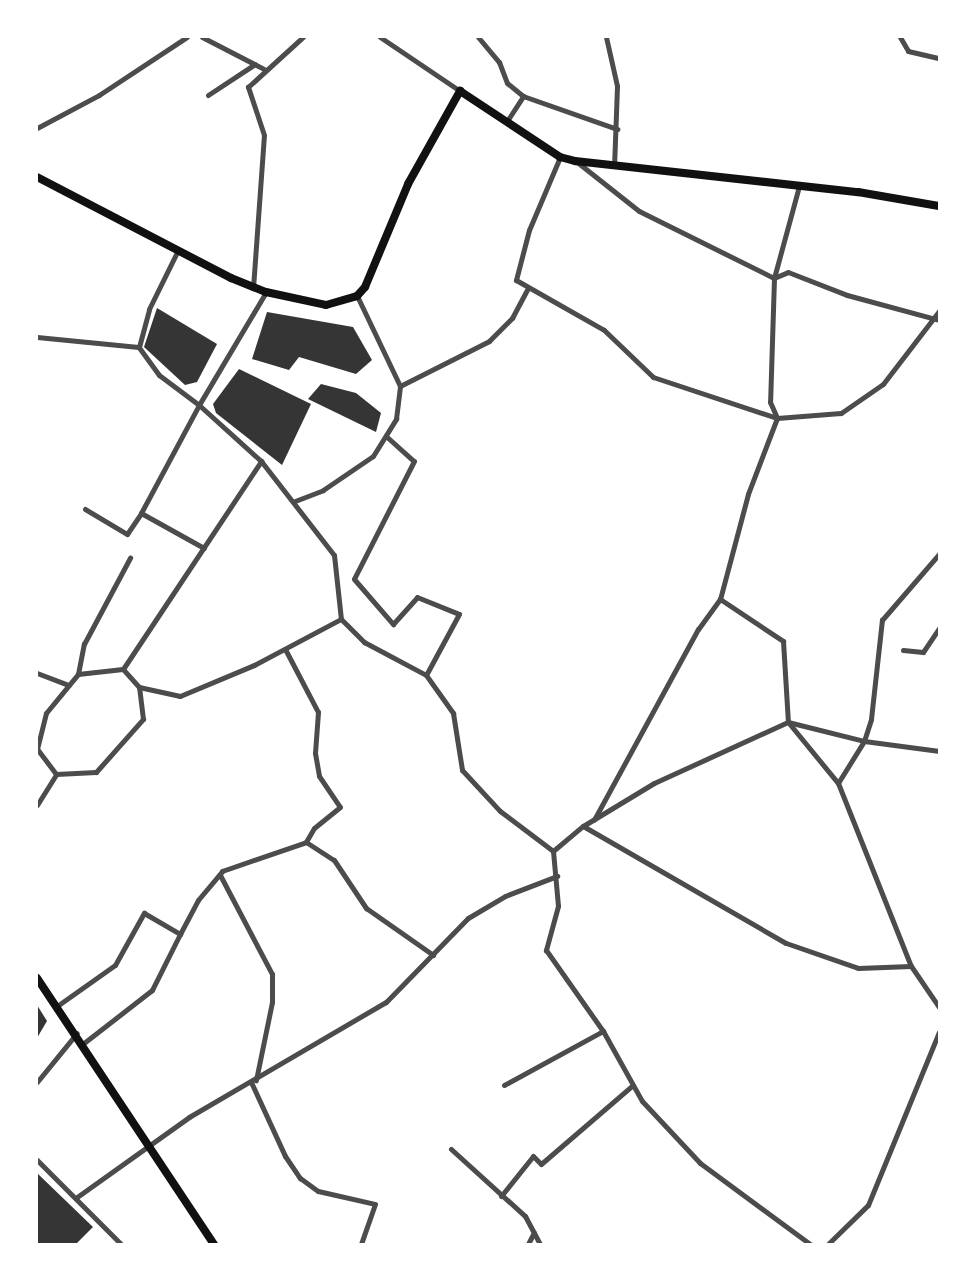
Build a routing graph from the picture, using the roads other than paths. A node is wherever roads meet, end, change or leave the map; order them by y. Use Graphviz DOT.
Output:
graph roads {
  1 [pos="187,37"];
  2 [pos="202,37"];
  3 [pos="303,37"];
  4 [pos="380,37"];
  5 [pos="478,37"];
  6 [pos="606,37"];
  7 [pos="900,37"];
  8 [pos="939,58"];
  9 [pos="255,64"];
  10 [pos="264,69"];
  11 [pos="460,91"];
  12 [pos="208,95"];
  13 [pos="523,96"];
  14 [pos="507,121"];
  15 [pos="37,128"];
  16 [pos="617,130"];
  17 [pos="560,157"];
  18 [pos="575,161"];
  19 [pos="614,166"];
  20 [pos="37,177"];
  21 [pos="799,186"];
  22 [pos="939,206"];
  23 [pos="177,252"];
  24 [pos="774,278"];
  25 [pos="253,288"];
  26 [pos="527,290"];
  27 [pos="266,292"];
  28 [pos="357,296"];
  29 [pos="939,311"];
  30 [pos="937,319"];
  31 [pos="37,337"];
  32 [pos="139,347"];
  33 [pos="400,386"];
  34 [pos="199,405"];
  35 [pos="777,418"];
  36 [pos="387,437"];
  37 [pos="261,461"];
  38 [pos="295,501"];
  39 [pos="85,509"];
  40 [pos="141,513"];
  41 [pos="204,548"];
  42 [pos="939,554"];
  43 [pos="130,558"];
  44 [pos="720,599"];
  45 [pos="341,619"];
  46 [pos="939,628"];
  47 [pos="285,649"];
  48 [pos="903,650"];
  49 [pos="123,668"];
  50 [pos="37,673"];
  51 [pos="78,674"];
  52 [pos="426,675"];
  53 [pos="69,685"];
  54 [pos="139,687"];
  55 [pos="788,722"];
  56 [pos="864,741"];
  57 [pos="939,751"];
  58 [pos="56,774"];
  59 [pos="838,783"];
  60 [pos="37,805"];
  61 [pos="594,820"];
  62 [pos="583,826"];
  63 [pos="306,842"];
  64 [pos="553,851"];
  65 [pos="220,875"];
  66 [pos="557,876"];
  67 [pos="180,934"];
  68 [pos="433,955"];
  69 [pos="911,966"];
  70 [pos="37,978"];
  71 [pos="57,1006"];
  72 [pos="939,1007"];
  73 [pos="603,1031"];
  74 [pos="939,1032"];
  75 [pos="77,1033"];
  76 [pos="84,1043"];
  77 [pos="253,1081"];
  78 [pos="37,1082"];
  79 [pos="505,1085"];
  80 [pos="633,1085"];
  81 [pos="150,1146"];
  82 [pos="451,1149"];
  83 [pos="37,1160"];
  84 [pos="501,1196"];
  85 [pos="77,1198"];
  86 [pos="534,1232"];
  87 [pos="121,1244"];
  88 [pos="214,1244"];
  89 [pos="362,1244"];
  90 [pos="528,1244"];
  91 [pos="540,1244"];
  92 [pos="810,1244"];
  93 [pos="828,1244"];
  1 -- 15 [label="street"];
  2 -- 9 [label="street"];
  3 -- 10 [label="street"];
  4 -- 11 [label="street"];
  5 -- 13 [label="street"];
  6 -- 16 [label="street"];
  7 -- 8 [label="street"];
  9 -- 10 [label="street"];
  9 -- 12 [label="street"];
  10 -- 25 [label="street"];
  11 -- 14 [label="main road"];
  11 -- 28 [label="main road"];
  13 -- 14 [label="street"];
  13 -- 16 [label="street"];
  14 -- 17 [label="main road"];
  16 -- 19 [label="street"];
  17 -- 18 [label="main road"];
  17 -- 26 [label="street"];
  18 -- 19 [label="main road"];
  18 -- 24 [label="street"];
  19 -- 21 [label="main road"];
  20 -- 23 [label="main road"];
  21 -- 22 [label="main road"];
  21 -- 24 [label="street"];
  23 -- 25 [label="main road"];
  23 -- 32 [label="street"];
  24 -- 30 [label="street"];
  24 -- 35 [label="street"];
  25 -- 27 [label="main road"];
  26 -- 33 [label="street"];
  26 -- 35 [label="street"];
  27 -- 28 [label="main road"];
  27 -- 34 [label="street"];
  28 -- 33 [label="street"];
  29 -- 30 [label="street"];
  30 -- 35 [label="street"];
  31 -- 32 [label="street"];
  32 -- 34 [label="street"];
  33 -- 36 [label="street"];
  34 -- 37 [label="street"];
  34 -- 40 [label="street"];
  35 -- 44 [label="street"];
  36 -- 38 [label="street"];
  36 -- 52 [label="street"];
  37 -- 38 [label="street"];
  37 -- 41 [label="street"];
  38 -- 45 [label="street"];
  39 -- 40 [label="street"];
  40 -- 41 [label="street"];
  41 -- 49 [label="street"];
  42 -- 56 [label="street"];
  43 -- 51 [label="street"];
  44 -- 55 [label="street"];
  44 -- 61 [label="street"];
  45 -- 47 [label="street"];
  45 -- 52 [label="street"];
  46 -- 48 [label="street"];
  47 -- 54 [label="street"];
  47 -- 63 [label="street"];
  49 -- 51 [label="street"];
  49 -- 54 [label="street"];
  50 -- 53 [label="street"];
  51 -- 53 [label="street"];
  52 -- 64 [label="street"];
  53 -- 58 [label="street"];
  54 -- 58 [label="street"];
  55 -- 56 [label="street"];
  55 -- 59 [label="street"];
  55 -- 61 [label="street"];
  56 -- 57 [label="street"];
  56 -- 59 [label="street"];
  58 -- 60 [label="street"];
  59 -- 69 [label="street"];
  61 -- 62 [label="street"];
  62 -- 64 [label="street"];
  62 -- 69 [label="street"];
  63 -- 65 [label="street"];
  63 -- 68 [label="street"];
  64 -- 66 [label="street"];
  65 -- 67 [label="street"];
  65 -- 77 [label="street"];
  66 -- 68 [label="street"];
  66 -- 73 [label="street"];
  67 -- 71 [label="street"];
  67 -- 76 [label="street"];
  68 -- 77 [label="street"];
  69 -- 72 [label="street"];
  70 -- 71 [label="main road"];
  71 -- 75 [label="main road"];
  73 -- 79 [label="street"];
  73 -- 80 [label="street"];
  74 -- 93 [label="street"];
  75 -- 76 [label="main road"];
  75 -- 78 [label="street"];
  76 -- 81 [label="main road"];
  77 -- 81 [label="street"];
  77 -- 89 [label="street"];
  80 -- 84 [label="street"];
  80 -- 92 [label="street"];
  81 -- 85 [label="street"];
  81 -- 88 [label="main road"];
  82 -- 84 [label="street"];
  83 -- 85 [label="street"];
  84 -- 86 [label="street"];
  85 -- 87 [label="street"];
  86 -- 90 [label="street"];
  86 -- 91 [label="street"];
}
